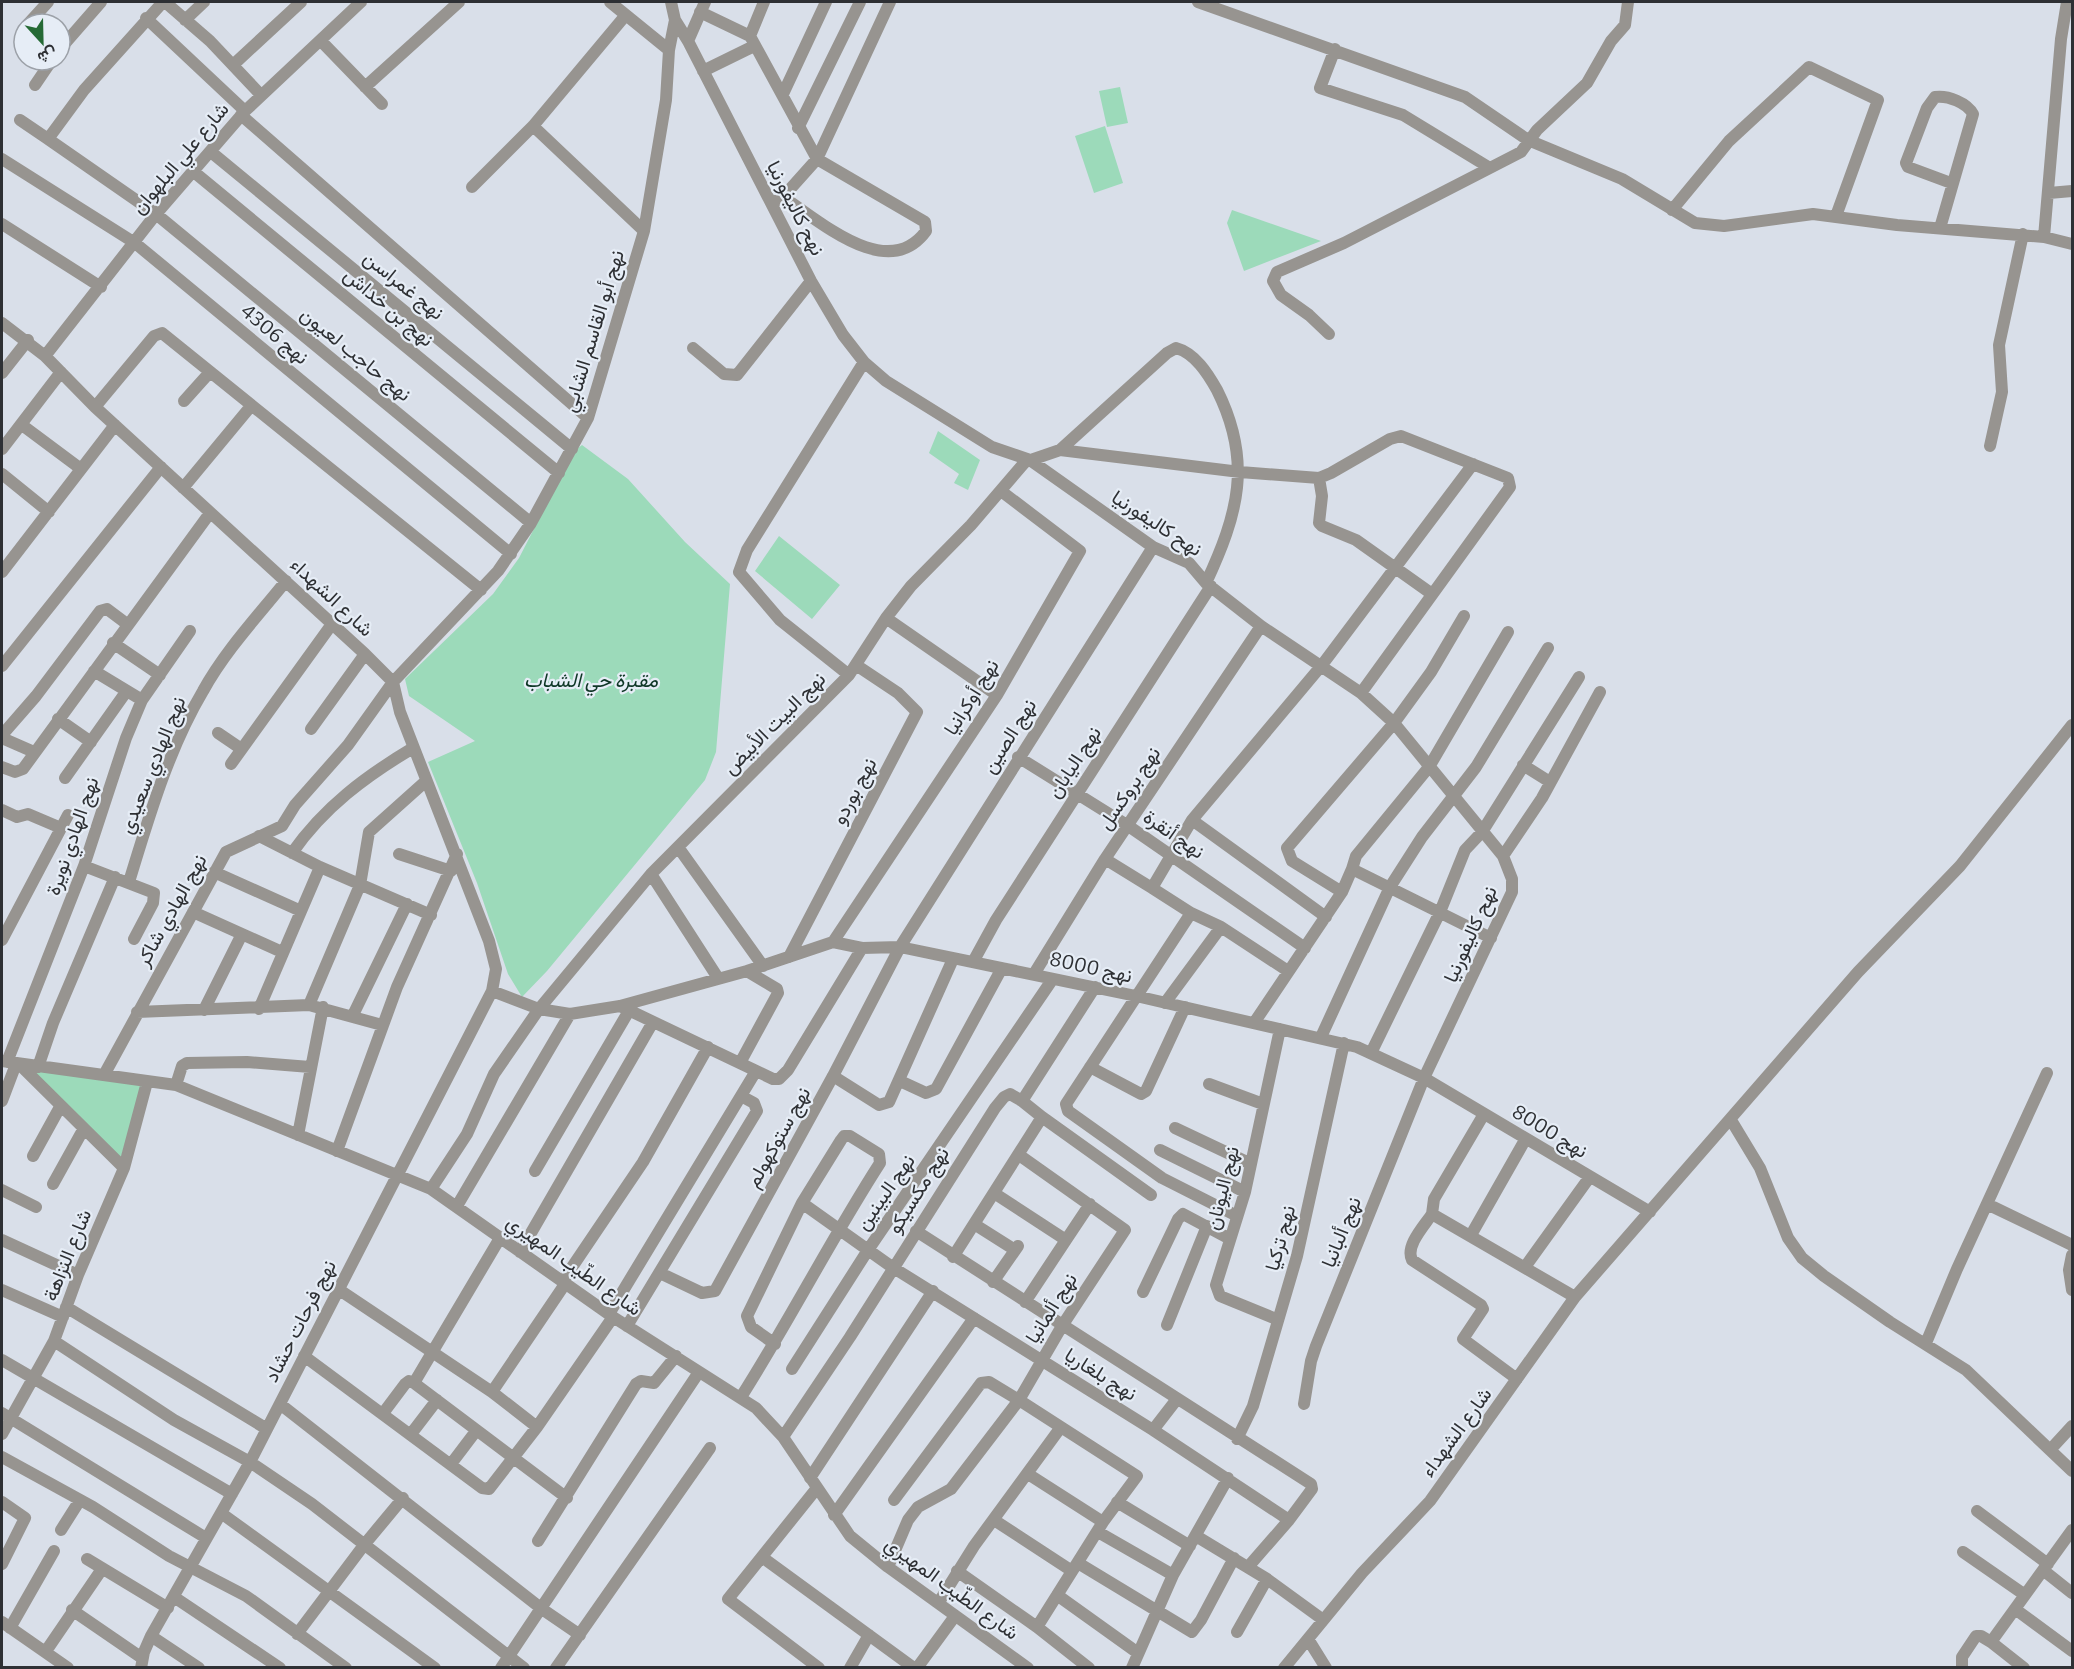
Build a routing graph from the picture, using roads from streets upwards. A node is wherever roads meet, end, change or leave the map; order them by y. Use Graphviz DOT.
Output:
graph roads {
  1 [pos="101,2"];
  2 [pos="164,2"];
  3 [pos="204,2"];
  4 [pos="301,2"];
  5 [pos="459,2"];
  6 [pos="671,2"];
  7 [pos="764,2"];
  8 [pos="826,2"];
  9 [pos="860,2"];
  10 [pos="890,2"];
  11 [pos="1198,2"];
  12 [pos="1628,2"];
  13 [pos="2067,2"];
  14 [pos="354,4"];
  15 [pos="618,7"];
  16 [pos="703,7"];
  17 [pos="146,18"];
  18 [pos="185,20"];
  19 [pos="675,21"];
  20 [pos="72,35"];
  21 [pos="321,41"];
  22 [pos="688,41"];
  23 [pos="752,41"];
  24 [pos="669,50"];
  25 [pos="1335,50"];
  26 [pos="233,64"];
  27 [pos="703,71"];
  28 [pos="44,72"];
  29 [pos="35,85"];
  30 [pos="365,87"];
  31 [pos="260,94"];
  32 [pos="783,94"];
  33 [pos="382,104"];
  34 [pos="243,113"];
  35 [pos="20,120"];
  36 [pos="533,126"];
  37 [pos="798,128"];
  38 [pos="48,139"];
  39 [pos="1528,140"];
  40 [pos="211,152"];
  41 [pos="2,159"];
  42 [pos="817,159"];
  43 [pos="1490,168"];
  44 [pos="194,172"];
  45 [pos="1951,183"];
  46 [pos="472,187"];
  47 [pos="2073,191"];
  48 [pos="2049,193"];
  49 [pos="777,200"];
  50 [pos="1672,210"];
  51 [pos="156,214"];
  52 [pos="1836,216"];
  53 [pos="2,224"];
  54 [pos="1940,228"];
  55 [pos="644,231"];
  56 [pos="2023,234"];
  57 [pos="2044,237"];
  58 [pos="135,243"];
  59 [pos="2073,244"];
  60 [pos="811,281"];
  61 [pos="101,287"];
  62 [pos="2,322"];
  63 [pos="1329,334"];
  64 [pos="28,340"];
  65 [pos="693,348"];
  66 [pos="45,356"];
  67 [pos="864,362"];
  68 [pos="61,372"];
  69 [pos="210,372"];
  70 [pos="2,373"];
  71 [pos="184,401"];
  72 [pos="251,406"];
  73 [pos="94,407"];
  74 [pos="588,418"];
  75 [pos="22,425"];
  76 [pos="115,425"];
  77 [pos="1990,446"];
  78 [pos="2,449"];
  79 [pos="572,449"];
  80 [pos="1059,450"];
  81 [pos="1030,460"];
  82 [pos="1473,464"];
  83 [pos="161,467"];
  84 [pos="81,469"];
  85 [pos="559,472"];
  86 [pos="1240,472"];
  87 [pos="2,474"];
  88 [pos="1319,478"];
  89 [pos="183,488"];
  90 [pos="1001,491"];
  91 [pos="49,512"];
  92 [pos="210,513"];
  93 [pos="531,523"];
  94 [pos="1153,547"];
  95 [pos="511,554"];
  96 [pos="2,568"];
  97 [pos="1394,568"];
  98 [pos="286,581"];
  99 [pos="1208,584"];
  100 [pos="481,590"];
  101 [pos="1432,594"];
  102 [pos="1464,616"];
  103 [pos="885,618"];
  104 [pos="127,624"];
  105 [pos="332,624"];
  106 [pos="1261,626"];
  107 [pos="190,631"];
  108 [pos="1508,632"];
  109 [pos="113,643"];
  110 [pos="1548,648"];
  111 [pos="365,654"];
  112 [pos="4,660"];
  113 [pos="856,665"];
  114 [pos="1322,665"];
  115 [pos="93,671"];
  116 [pos="160,675"];
  117 [pos="849,675"];
  118 [pos="1579,677"];
  119 [pos="393,682"];
  120 [pos="126,692"];
  121 [pos="1600,692"];
  122 [pos="1360,693"];
  123 [pos="997,695"];
  124 [pos="142,700"];
  125 [pos="58,719"];
  126 [pos="1394,723"];
  127 [pos="2073,725"];
  128 [pos="311,729"];
  129 [pos="218,733"];
  130 [pos="2,737"];
  131 [pos="91,742"];
  132 [pos="240,748"];
  133 [pos="413,748"];
  134 [pos="34,752"];
  135 [pos="1018,757"];
  136 [pos="231,764"];
  137 [pos="1523,765"];
  138 [pos="2,767"];
  139 [pos="1429,767"];
  140 [pos="65,778"];
  141 [pos="426,781"];
  142 [pos="1551,782"];
  143 [pos="1077,795"];
  144 [pos="1455,797"];
  145 [pos="2,810"];
  146 [pos="68,815"];
  147 [pos="1191,820"];
  148 [pos="1127,825"];
  149 [pos="61,828"];
  150 [pos="1482,832"];
  151 [pos="259,836"];
  152 [pos="678,847"];
  153 [pos="292,853"];
  154 [pos="399,854"];
  155 [pos="457,854"];
  156 [pos="1170,856"];
  157 [pos="1503,856"];
  158 [pos="1105,859"];
  159 [pos="84,866"];
  160 [pos="320,867"];
  161 [pos="1352,869"];
  162 [pos="451,871"];
  163 [pos="214,872"];
  164 [pos="651,874"];
  165 [pos="115,877"];
  166 [pos="129,882"];
  167 [pos="360,885"];
  168 [pos="1390,887"];
  169 [pos="1152,888"];
  170 [pos="1342,892"];
  171 [pos="407,904"];
  172 [pos="301,911"];
  173 [pos="193,912"];
  174 [pos="1440,912"];
  175 [pos="1191,913"];
  176 [pos="431,915"];
  177 [pos="1326,917"];
  178 [pos="1221,927"];
  179 [pos="242,934"];
  180 [pos="1491,938"];
  181 [pos="134,939"];
  182 [pos="2,940"];
  183 [pos="833,942"];
  184 [pos="900,947"];
  185 [pos="862,948"];
  186 [pos="1305,948"];
  187 [pos="282,952"];
  188 [pos="789,957"];
  189 [pos="953,959"];
  190 [pos="973,962"];
  191 [pos="763,966"];
  192 [pos="1002,968"];
  193 [pos="747,971"];
  194 [pos="1288,971"];
  195 [pos="1034,974"];
  196 [pos="718,978"];
  197 [pos="1052,980"];
  198 [pos="1095,987"];
  199 [pos="492,991"];
  200 [pos="1136,996"];
  201 [pos="1165,1003"];
  202 [pos="309,1005"];
  203 [pos="323,1007"];
  204 [pos="1185,1007"];
  205 [pos="625,1008"];
  206 [pos="259,1009"];
  207 [pos="539,1009"];
  208 [pos="204,1010"];
  209 [pos="137,1012"];
  210 [pos="570,1014"];
  211 [pos="353,1015"];
  212 [pos="654,1022"];
  213 [pos="1254,1023"];
  214 [pos="382,1025"];
  215 [pos="1280,1029"];
  216 [pos="1321,1037"];
  217 [pos="1344,1043"];
  218 [pos="708,1047"];
  219 [pos="1371,1053"];
  220 [pos="11,1063"];
  221 [pos="740,1063"];
  222 [pos="38,1067"];
  223 [pos="310,1067"];
  224 [pos="1090,1067"];
  225 [pos="756,1071"];
  226 [pos="2047,1073"];
  227 [pos="104,1075"];
  228 [pos="833,1076"];
  229 [pos="1424,1078"];
  230 [pos="900,1081"];
  231 [pos="147,1082"];
  232 [pos="176,1084"];
  233 [pos="1209,1084"];
  234 [pos="741,1096"];
  235 [pos="2,1101"];
  236 [pos="1022,1101"];
  237 [pos="1263,1104"];
  238 [pos="60,1107"];
  239 [pos="1484,1114"];
  240 [pos="1042,1117"];
  241 [pos="1731,1120"];
  242 [pos="1174,1128"];
  243 [pos="83,1130"];
  244 [pos="298,1135"];
  245 [pos="1526,1140"];
  246 [pos="1160,1150"];
  247 [pos="337,1151"];
  248 [pos="1019,1155"];
  249 [pos="33,1156"];
  250 [pos="1249,1163"];
  251 [pos="124,1168"];
  252 [pos="536,1171"];
  253 [pos="397,1175"];
  254 [pos="1589,1178"];
  255 [pos="53,1184"];
  256 [pos="430,1189"];
  257 [pos="2,1190"];
  258 [pos="1245,1192"];
  259 [pos="994,1193"];
  260 [pos="1151,1195"];
  261 [pos="802,1203"];
  262 [pos="1090,1204"];
  263 [pos="1987,1204"];
  264 [pos="457,1206"];
  265 [pos="36,1207"];
  266 [pos="1650,1212"];
  267 [pos="1432,1214"];
  268 [pos="1237,1216"];
  269 [pos="974,1224"];
  270 [pos="1207,1226"];
  271 [pos="838,1228"];
  272 [pos="916,1231"];
  273 [pos="1471,1235"];
  274 [pos="500,1238"];
  275 [pos="1230,1239"];
  276 [pos="2,1240"];
  277 [pos="1066,1240"];
  278 [pos="2073,1245"];
  279 [pos="868,1250"];
  280 [pos="520,1252"];
  281 [pos="2073,1255"];
  282 [pos="953,1257"];
  283 [pos="892,1267"];
  284 [pos="1525,1267"];
  285 [pos="2071,1270"];
  286 [pos="660,1273"];
  287 [pos="78,1275"];
  288 [pos="993,1282"];
  289 [pos="564,1283"];
  290 [pos="338,1289"];
  291 [pos="2,1290"];
  292 [pos="2073,1290"];
  293 [pos="933,1291"];
  294 [pos="1143,1292"];
  295 [pos="1575,1297"];
  296 [pos="1025,1302"];
  297 [pos="64,1312"];
  298 [pos="611,1316"];
  299 [pos="974,1318"];
  300 [pos="1276,1319"];
  301 [pos="1167,1325"];
  302 [pos="627,1326"];
  303 [pos="1062,1326"];
  304 [pos="54,1341"];
  305 [pos="775,1344"];
  306 [pos="1926,1344"];
  307 [pos="432,1353"];
  308 [pos="304,1356"];
  309 [pos="676,1356"];
  310 [pos="2,1360"];
  311 [pos="1042,1360"];
  312 [pos="792,1369"];
  313 [pos="699,1372"];
  314 [pos="33,1378"];
  315 [pos="1517,1379"];
  316 [pos="414,1383"];
  317 [pos="492,1392"];
  318 [pos="741,1397"];
  319 [pos="1177,1399"];
  320 [pos="437,1400"];
  321 [pos="1018,1400"];
  322 [pos="280,1404"];
  323 [pos="1304,1404"];
  324 [pos="384,1412"];
  325 [pos="6,1416"];
  326 [pos="2073,1426"];
  327 [pos="537,1427"];
  328 [pos="1061,1427"];
  329 [pos="267,1429"];
  330 [pos="1153,1430"];
  331 [pos="476,1431"];
  332 [pos="2,1434"];
  333 [pos="411,1434"];
  334 [pos="783,1437"];
  335 [pos="1238,1439"];
  336 [pos="710,1448"];
  337 [pos="2050,1450"];
  338 [pos="2,1457"];
  339 [pos="513,1460"];
  340 [pos="250,1462"];
  341 [pos="451,1464"];
  342 [pos="2073,1471"];
  343 [pos="1028,1474"];
  344 [pos="1228,1478"];
  345 [pos="813,1483"];
  346 [pos="232,1494"];
  347 [pos="403,1498"];
  348 [pos="567,1498"];
  349 [pos="80,1500"];
  350 [pos="894,1500"];
  351 [pos="2,1502"];
  352 [pos="1117,1502"];
  353 [pos="1977,1511"];
  354 [pos="221,1513"];
  355 [pos="834,1515"];
  356 [pos="994,1520"];
  357 [pos="1289,1520"];
  358 [pos="1100,1527"];
  359 [pos="61,1530"];
  360 [pos="2071,1536"];
  361 [pos="206,1538"];
  362 [pos="538,1541"];
  363 [pos="1193,1541"];
  364 [pos="364,1545"];
  365 [pos="54,1551"];
  366 [pos="1963,1552"];
  367 [pos="762,1557"];
  368 [pos="1234,1558"];
  369 [pos="87,1559"];
  370 [pos="2,1564"];
  371 [pos="888,1567"];
  372 [pos="1075,1567"];
  373 [pos="1248,1567"];
  374 [pos="2046,1567"];
  375 [pos="191,1568"];
  376 [pos="102,1569"];
  377 [pos="957,1571"];
  378 [pos="1173,1575"];
  379 [pos="1267,1579"];
  380 [pos="330,1589"];
  381 [pos="2073,1593"];
  382 [pos="1057,1595"];
  383 [pos="2025,1595"];
  384 [pos="174,1597"];
  385 [pos="939,1602"];
  386 [pos="168,1608"];
  387 [pos="542,1609"];
  388 [pos="2015,1609"];
  389 [pos="72,1610"];
  390 [pos="1157,1611"];
  391 [pos="955,1616"];
  392 [pos="1322,1619"];
  393 [pos="6,1625"];
  394 [pos="1037,1627"];
  395 [pos="1237,1632"];
  396 [pos="297,1634"];
  397 [pos="580,1635"];
  398 [pos="869,1635"];
  399 [pos="151,1636"];
  400 [pos="1308,1639"];
  401 [pos="1991,1642"];
  402 [pos="46,1651"];
  403 [pos="2073,1651"];
  404 [pos="1138,1653"];
  405 [pos="509,1656"];
  406 [pos="142,1663"];
  407 [pos="343,1667"];
  408 [pos="68,1668"];
  409 [pos="199,1668"];
  410 [pos="280,1668"];
  411 [pos="435,1668"];
  412 [pos="501,1668"];
  413 [pos="524,1668"];
  414 [pos="556,1668"];
  415 [pos="819,1668"];
  416 [pos="850,1668"];
  417 [pos="916,1668"];
  418 [pos="1028,1668"];
  419 [pos="1089,1668"];
  420 [pos="1132,1668"];
  421 [pos="1284,1668"];
  422 [pos="1326,1668"];
  423 [pos="1962,1668"];
  424 [pos="2024,1668"];
  1 -- 20 [label="street"];
  2 -- 17 [label="street"];
  2 -- 18 [label="street"];
  3 -- 18 [label="street"];
  4 -- 26 [label="street"];
  5 -- 30 [label="street"];
  6 -- 19 [label="street, نهج أبو القاسم الشابي"];
  7 -- 23 [label="street"];
  8 -- 32 [label="street"];
  9 -- 37 [label="street"];
  10 -- 42 [label="street"];
  11 -- 25 [label="street"];
  12 -- 39 [label="street"];
  13 -- 48 [label="street"];
  14 -- 21 [label="street, شارع علي البلهوان"];
  15 -- 24 [label="street"];
  15 -- 36 [label="street"];
  16 -- 22 [label="street"];
  16 -- 23 [label="street"];
  17 -- 34 [label="street, نهج غمراسن"];
  17 -- 38 [label="street"];
  18 -- 26 [label="street"];
  19 -- 22 [label="street, نهح كاليفورنيا"];
  19 -- 24 [label="street, نهج أبو القاسم الشابي"];
  21 -- 30 [label="street"];
  21 -- 31 [label="street, شارع علي البلهوان"];
  22 -- 27 [label="street, نهح كاليفورنيا"];
  23 -- 27 [label="street"];
  23 -- 32 [label="street"];
  24 -- 55 [label="street, نهج أبو القاسم الشابي"];
  25 -- 39 [label="street"];
  25 -- 43 [label="street"];
  26 -- 31 [label="street"];
  27 -- 49 [label="street, نهح كاليفورنيا"];
  28 -- 29 [label="street"];
  30 -- 33 [label="street"];
  31 -- 34 [label="street, شارع علي البلهوان"];
  32 -- 37 [label="street"];
  34 -- 40 [label="street, شارع علي البلهوان"];
  34 -- 74 [label="street, نهج غمراسن"];
  35 -- 38 [label="street, نهج حاجب لعيون"];
  36 -- 46 [label="street"];
  36 -- 55 [label="street"];
  37 -- 42 [label="street"];
  38 -- 51 [label="street, نهج حاجب لعيون"];
  39 -- 43 [label="street"];
  39 -- 50 [label="street"];
  40 -- 44 [label="street, شارع علي البلهوان"];
  40 -- 79 [label="street, نهج غمراسن"];
  41 -- 58 [label="street, نهج 4306"];
  42 -- 49 [label="street"];
  42 -- 49 [label="street"];
  43 -- 63 [label="street"];
  44 -- 51 [label="street, شارع علي البلهوان"];
  44 -- 85 [label="street, نهج بن خداش"];
  45 -- 45 [label="street"];
  45 -- 54 [label="street"];
  47 -- 48 [label="street"];
  48 -- 57 [label="street"];
  49 -- 60 [label="street, نهح كاليفورنيا"];
  50 -- 52 [label="street"];
  50 -- 52 [label="street"];
  51 -- 58 [label="street, شارع علي البلهوان"];
  51 -- 93 [label="street, نهج حاجب لعيون"];
  52 -- 54 [label="street"];
  53 -- 61 [label="street"];
  54 -- 56 [label="street"];
  55 -- 74 [label="street, نهج أبو القاسم الشابي"];
  56 -- 57 [label="street"];
  56 -- 77 [label="street"];
  57 -- 59 [label="street"];
  58 -- 61 [label="street, شارع علي البلهوان"];
  58 -- 95 [label="street, نهج 4306"];
  60 -- 65 [label="street"];
  60 -- 67 [label="street, نهح كاليفورنيا"];
  61 -- 66 [label="street, شارع علي البلهوان"];
  62 -- 64 [label="street, شارع الشهداء"];
  64 -- 66 [label="street, شارع الشهداء"];
  64 -- 70 [label="street"];
  66 -- 68 [label="street, شارع الشهداء"];
  67 -- 81 [label="street, نهح كاليفورنيا"];
  67 -- 117 [label="street"];
  68 -- 73 [label="street, شارع الشهداء"];
  68 -- 75 [label="street"];
  69 -- 71 [label="street"];
  69 -- 72 [label="street"];
  69 -- 73 [label="street"];
  72 -- 89 [label="street"];
  72 -- 100 [label="street"];
  73 -- 76 [label="street, شارع الشهداء"];
  74 -- 79 [label="street, نهج أبو القاسم الشابي"];
  75 -- 78 [label="street"];
  75 -- 84 [label="street"];
  76 -- 83 [label="street, شارع الشهداء"];
  76 -- 84 [label="street"];
  79 -- 85 [label="street, نهج أبو القاسم الشابي"];
  80 -- 81 [label="street"];
  80 -- 86 [label="street"];
  80 -- 86 [label="street, نهج اليابان"];
  81 -- 90 [label="street, نهج البيت الأبيض"];
  81 -- 94 [label="street, نهح كاليفورنيا"];
  82 -- 88 [label="street"];
  82 -- 97 [label="street"];
  82 -- 101 [label="street"];
  83 -- 89 [label="street, شارع الشهداء"];
  83 -- 112 [label="street"];
  84 -- 91 [label="street"];
  85 -- 93 [label="street, نهج أبو القاسم الشابي"];
  86 -- 88 [label="street"];
  86 -- 99 [label="street, نهج اليابان"];
  87 -- 91 [label="street"];
  88 -- 97 [label="street"];
  89 -- 92 [label="street, شارع الشهداء"];
  90 -- 103 [label="street, نهج البيت الأبيض"];
  90 -- 123 [label="street, نهج أوكرانيا"];
  91 -- 96 [label="street"];
  92 -- 98 [label="street, شارع الشهداء"];
  92 -- 104 [label="street"];
  93 -- 95 [label="street, نهج أبو القاسم الشابي"];
  94 -- 99 [label="street, نهح كاليفورنيا"];
  94 -- 135 [label="street, نهج الصين"];
  95 -- 100 [label="street, نهج أبو القاسم الشابي"];
  97 -- 101 [label="street"];
  97 -- 114 [label="street"];
  98 -- 105 [label="street, شارع الشهداء"];
  98 -- 166 [label="street, نهج الهادي سعيدي"];
  99 -- 106 [label="street, نهح كاليفورنيا"];
  99 -- 143 [label="street, نهج اليابان"];
  100 -- 119 [label="street, نهج أبو القاسم الشابي"];
  101 -- 122 [label="street"];
  102 -- 126 [label="street"];
  103 -- 113 [label="street, نهج البيت الأبيض"];
  103 -- 123 [label="street"];
  104 -- 109 [label="street"];
  104 -- 130 [label="street"];
  105 -- 111 [label="street, شارع الشهداء"];
  105 -- 132 [label="street"];
  106 -- 114 [label="street, نهح كاليفورنيا"];
  106 -- 148 [label="street, نهج بروكسل"];
  107 -- 116 [label="street, نهج الهادي نويرة"];
  108 -- 139 [label="street"];
  109 -- 115 [label="street"];
  109 -- 116 [label="street"];
  110 -- 144 [label="street"];
  111 -- 119 [label="street, شارع الشهداء"];
  111 -- 128 [label="street"];
  113 -- 117 [label="street, نهج البيت الأبيض"];
  113 -- 188 [label="street, نهج بوردو"];
  114 -- 122 [label="street, نهح كاليفورنيا"];
  114 -- 147 [label="street"];
  115 -- 120 [label="street"];
  115 -- 125 [label="street"];
  116 -- 124 [label="street, نهج الهادي نويرة"];
  117 -- 152 [label="street, نهج البيت الأبيض"];
  118 -- 137 [label="street"];
  119 -- 133 [label="street, شارع الشهداء"];
  119 -- 151 [label="street, نهج الهادي شاكر"];
  120 -- 124 [label="street"];
  120 -- 131 [label="street"];
  121 -- 142 [label="street"];
  122 -- 126 [label="street, نهح كاليفورنيا"];
  123 -- 183 [label="street, نهج أوكرانيا"];
  124 -- 159 [label="street, نهج الهادي نويرة"];
  125 -- 131 [label="street"];
  125 -- 134 [label="street"];
  126 -- 139 [label="street, نهح كاليفورنيا"];
  126 -- 170 [label="street"];
  127 -- 241 [label="street, شارع الشهداء"];
  129 -- 132 [label="street"];
  130 -- 134 [label="street"];
  131 -- 140 [label="street"];
  132 -- 136 [label="street"];
  133 -- 141 [label="street, شارع الشهداء"];
  133 -- 153 [label="street"];
  134 -- 138 [label="street"];
  135 -- 143 [label="street, نهج أنقرة"];
  135 -- 184 [label="street, نهج الصين"];
  137 -- 142 [label="street"];
  137 -- 150 [label="street"];
  139 -- 144 [label="street, نهح كاليفورنيا"];
  139 -- 161 [label="street"];
  141 -- 155 [label="street, شارع الشهداء"];
  141 -- 167 [label="street"];
  142 -- 157 [label="street"];
  143 -- 148 [label="street, نهج أنقرة"];
  143 -- 190 [label="street, نهج اليابان"];
  144 -- 150 [label="street, نهح كاليفورنيا"];
  144 -- 168 [label="street"];
  145 -- 149 [label="street"];
  146 -- 149 [label="street"];
  147 -- 156 [label="street"];
  147 -- 177 [label="street"];
  148 -- 156 [label="street, نهج أنقرة"];
  148 -- 158 [label="street, نهج بروكسل"];
  149 -- 182 [label="street"];
  150 -- 157 [label="street, نهح كاليفورنيا"];
  150 -- 174 [label="street"];
  151 -- 153 [label="street"];
  151 -- 163 [label="street, نهج الهادي شاكر"];
  152 -- 164 [label="street, نهج البيت الأبيض"];
  152 -- 191 [label="street"];
  153 -- 160 [label="street"];
  154 -- 162 [label="street"];
  155 -- 162 [label="street"];
  155 -- 199 [label="street, شارع الشهداء"];
  156 -- 169 [label="street"];
  156 -- 186 [label="street, نهج أنقرة"];
  157 -- 180 [label="street, نهح كاليفورنيا"];
  158 -- 169 [label="street"];
  158 -- 195 [label="street, نهج بروكسل"];
  159 -- 165 [label="street"];
  159 -- 220 [label="street, نهج الهادي نويرة"];
  160 -- 167 [label="street"];
  160 -- 172 [label="street"];
  161 -- 168 [label="street"];
  161 -- 170 [label="street"];
  162 -- 176 [label="street"];
  163 -- 172 [label="street"];
  163 -- 173 [label="street, نهج الهادي شاكر"];
  164 -- 196 [label="street"];
  164 -- 207 [label="street, نهج البيت الأبيض"];
  165 -- 166 [label="street"];
  165 -- 222 [label="street"];
  166 -- 181 [label="street"];
  167 -- 171 [label="street"];
  167 -- 202 [label="street"];
  168 -- 174 [label="street"];
  168 -- 216 [label="street"];
  169 -- 175 [label="street"];
  170 -- 177 [label="street"];
  171 -- 176 [label="street"];
  171 -- 211 [label="street"];
  172 -- 187 [label="street"];
  173 -- 179 [label="street"];
  173 -- 209 [label="street, نهج الهادي شاكر"];
  174 -- 180 [label="street"];
  174 -- 219 [label="street"];
  175 -- 178 [label="street"];
  175 -- 200 [label="street"];
  176 -- 214 [label="street"];
  177 -- 186 [label="street"];
  178 -- 194 [label="street"];
  178 -- 201 [label="street"];
  179 -- 187 [label="street"];
  179 -- 208 [label="street"];
  180 -- 229 [label="street, نهح كاليفورنيا"];
  183 -- 185 [label="street, نهج 8000"];
  183 -- 188 [label="street"];
  184 -- 185 [label="street, نهج 8000"];
  184 -- 189 [label="street, نهج 8000"];
  184 -- 228 [label="street, نهج ستوكهولم"];
  185 -- 225 [label="street"];
  186 -- 194 [label="street"];
  187 -- 206 [label="street"];
  188 -- 191 [label="street"];
  189 -- 190 [label="street, نهج 8000"];
  189 -- 230 [label="street"];
  190 -- 192 [label="street, نهج 8000"];
  191 -- 193 [label="street"];
  192 -- 195 [label="street, نهج 8000"];
  192 -- 230 [label="street"];
  193 -- 196 [label="street"];
  193 -- 221 [label="street"];
  194 -- 213 [label="street"];
  195 -- 197 [label="street, نهج 8000"];
  196 -- 205 [label="street"];
  197 -- 198 [label="street, نهج 8000"];
  197 -- 279 [label="street, نهج البينين"];
  198 -- 200 [label="street, نهج 8000"];
  198 -- 236 [label="street"];
  199 -- 207 [label="street"];
  199 -- 253 [label="street, نهج فرحات حشاد"];
  200 -- 201 [label="street, نهج 8000"];
  200 -- 224 [label="street"];
  201 -- 204 [label="street, نهج 8000"];
  202 -- 203 [label="street"];
  202 -- 206 [label="street"];
  203 -- 211 [label="street"];
  203 -- 223 [label="street"];
  204 -- 213 [label="street, نهج 8000"];
  204 -- 224 [label="street"];
  205 -- 210 [label="street"];
  205 -- 212 [label="street"];
  205 -- 252 [label="street"];
  206 -- 208 [label="street"];
  207 -- 210 [label="street"];
  207 -- 256 [label="street, نهج البيت الأبيض"];
  208 -- 209 [label="street"];
  209 -- 227 [label="street, نهج الهادي شاكر"];
  210 -- 264 [label="street"];
  211 -- 214 [label="street"];
  212 -- 218 [label="street"];
  212 -- 280 [label="street"];
  213 -- 215 [label="street, نهج 8000"];
  214 -- 247 [label="street"];
  215 -- 216 [label="street, نهج 8000"];
  215 -- 237 [label="street, نهج اليونان"];
  216 -- 217 [label="street, نهج 8000"];
  217 -- 219 [label="street, نهج 8000"];
  217 -- 300 [label="street, نهج تركيا"];
  218 -- 221 [label="street"];
  218 -- 289 [label="street"];
  219 -- 229 [label="street, نهج 8000"];
  220 -- 222 [label="street, شارع الطّيب المهيري"];
  220 -- 235 [label="street, نهج الهادي نويرة"];
  220 -- 238 [label="street"];
  221 -- 225 [label="street"];
  222 -- 227 [label="street, شارع الطّيب المهيري"];
  223 -- 232 [label="street"];
  223 -- 244 [label="street"];
  224 -- 268 [label="street"];
  225 -- 234 [label="street"];
  226 -- 263 [label="street"];
  227 -- 231 [label="street, شارع الطّيب المهيري"];
  228 -- 230 [label="street"];
  228 -- 286 [label="street, نهج ستوكهولم"];
  229 -- 239 [label="street, نهج 8000"];
  229 -- 323 [label="street, نهج ألبانيا"];
  231 -- 232 [label="street, شارع الطّيب المهيري"];
  231 -- 251 [label="street, شارع النزاهة"];
  232 -- 244 [label="street, شارع الطّيب المهيري"];
  233 -- 237 [label="street"];
  234 -- 286 [label="street"];
  234 -- 298 [label="street"];
  236 -- 240 [label="street"];
  236 -- 272 [label="street, نهج مكسيكو"];
  237 -- 250 [label="street, نهج اليونان"];
  238 -- 243 [label="street"];
  238 -- 249 [label="street"];
  239 -- 245 [label="street, نهج 8000"];
  239 -- 267 [label="street"];
  240 -- 248 [label="street"];
  240 -- 260 [label="street"];
  241 -- 266 [label="street, شارع الشهداء"];
  241 -- 306 [label="street"];
  242 -- 250 [label="street"];
  243 -- 251 [label="street"];
  243 -- 255 [label="street"];
  244 -- 247 [label="street, شارع الطّيب المهيري"];
  245 -- 254 [label="street, نهج 8000"];
  245 -- 273 [label="street"];
  246 -- 258 [label="street"];
  247 -- 253 [label="street, شارع الطّيب المهيري"];
  248 -- 259 [label="street"];
  248 -- 262 [label="street, نهج ألمانيا"];
  250 -- 258 [label="street, نهج اليونان"];
  251 -- 287 [label="street, شارع النزاهة"];
  253 -- 256 [label="street, شارع الطّيب المهيري"];
  253 -- 290 [label="street, نهج فرحات حشاد"];
  254 -- 266 [label="street, نهج 8000"];
  254 -- 284 [label="street"];
  256 -- 264 [label="street, شارع الطّيب المهيري"];
  257 -- 265 [label="street"];
  258 -- 268 [label="street, نهج اليونان"];
  259 -- 269 [label="street"];
  259 -- 277 [label="street"];
  261 -- 271 [label="street, نهج بلغاريا"];
  261 -- 271 [label="street"];
  261 -- 305 [label="street"];
  262 -- 277 [label="street"];
  262 -- 303 [label="street, نهج ألمانيا"];
  263 -- 278 [label="street"];
  263 -- 306 [label="street"];
  264 -- 274 [label="street, شارع الطّيب المهيري"];
  266 -- 295 [label="street, شارع الشهداء"];
  267 -- 273 [label="street"];
  267 -- 315 [label="street"];
  268 -- 275 [label="street, نهج اليونان"];
  269 -- 282 [label="street"];
  269 -- 288 [label="street"];
  270 -- 275 [label="street"];
  270 -- 294 [label="street"];
  270 -- 301 [label="street"];
  271 -- 279 [label="street, نهج بلغاريا"];
  271 -- 305 [label="street"];
  272 -- 282 [label="street"];
  272 -- 283 [label="street, نهج مكسيكو"];
  273 -- 284 [label="street"];
  274 -- 280 [label="street, شارع الطّيب المهيري"];
  274 -- 307 [label="street"];
  275 -- 300 [label="street, نهج اليونان"];
  276 -- 287 [label="street"];
  277 -- 296 [label="street"];
  279 -- 283 [label="street, نهج بلغاريا"];
  279 -- 312 [label="street, نهج البينين"];
  280 -- 289 [label="street, شارع الطّيب المهيري"];
  281 -- 285 [label="street"];
  282 -- 288 [label="street"];
  283 -- 293 [label="street, نهج بلغاريا"];
  283 -- 334 [label="street, نهج مكسيكو"];
  284 -- 295 [label="street"];
  285 -- 292 [label="street"];
  286 -- 302 [label="street"];
  287 -- 297 [label="street, شارع النزاهة"];
  288 -- 296 [label="street"];
  289 -- 298 [label="street, شارع الطّيب المهيري"];
  289 -- 317 [label="street"];
  290 -- 307 [label="street"];
  290 -- 308 [label="street, نهج فرحات حشاد"];
  291 -- 297 [label="street"];
  293 -- 299 [label="street, نهج بلغاريا"];
  293 -- 345 [label="street"];
  295 -- 315 [label="street, شارع الشهداء"];
  296 -- 303 [label="street"];
  297 -- 304 [label="street, شارع النزاهة"];
  297 -- 329 [label="street"];
  298 -- 302 [label="street, شارع الطّيب المهيري"];
  298 -- 327 [label="street"];
  299 -- 311 [label="street, نهج بلغاريا"];
  299 -- 355 [label="street"];
  300 -- 335 [label="street, نهج تركيا"];
  302 -- 309 [label="street, شارع الطّيب المهيري"];
  303 -- 311 [label="street, نهج ألمانيا"];
  303 -- 319 [label="street"];
  304 -- 314 [label="street, شارع النزاهة"];
  304 -- 340 [label="street"];
  305 -- 318 [label="street"];
  306 -- 337 [label="street"];
  307 -- 316 [label="street"];
  307 -- 317 [label="street"];
  308 -- 322 [label="street, نهج فرحات حشاد"];
  308 -- 324 [label="street"];
  309 -- 313 [label="street, شارع الطّيب المهيري"];
  309 -- 348 [label="street"];
  310 -- 314 [label="street"];
  311 -- 321 [label="street, نهج ألمانيا"];
  311 -- 330 [label="street, نهج بلغاريا"];
  313 -- 318 [label="street, شارع الطّيب المهيري"];
  313 -- 387 [label="street"];
  314 -- 325 [label="street, شارع النزاهة"];
  314 -- 346 [label="street"];
  315 -- 392 [label="street, شارع الشهداء"];
  316 -- 320 [label="street"];
  316 -- 324 [label="street"];
  317 -- 327 [label="street"];
  318 -- 334 [label="street, شارع الطّيب المهيري"];
  319 -- 330 [label="street"];
  319 -- 335 [label="street"];
  320 -- 331 [label="street"];
  320 -- 333 [label="street"];
  321 -- 328 [label="street"];
  321 -- 350 [label="street"];
  321 -- 371 [label="street, نهج ألمانيا"];
  322 -- 329 [label="street, نهج فرحات حشاد"];
  322 -- 347 [label="street"];
  324 -- 333 [label="street"];
  325 -- 332 [label="street, شارع النزاهة"];
  325 -- 361 [label="street"];
  326 -- 337 [label="street"];
  327 -- 339 [label="street"];
  328 -- 343 [label="street"];
  328 -- 352 [label="street"];
  329 -- 340 [label="street, نهج فرحات حشاد"];
  330 -- 344 [label="street, نهج بلغاريا"];
  331 -- 339 [label="street"];
  331 -- 341 [label="street"];
  333 -- 341 [label="street"];
  334 -- 345 [label="street, شارع الطّيب المهيري"];
  335 -- 357 [label="street"];
  336 -- 397 [label="street"];
  337 -- 342 [label="street"];
  338 -- 349 [label="street"];
  339 -- 341 [label="street"];
  339 -- 348 [label="street"];
  340 -- 346 [label="street, نهج فرحات حشاد"];
  340 -- 364 [label="street"];
  343 -- 356 [label="street"];
  343 -- 358 [label="street"];
  344 -- 357 [label="street, نهج بلغاريا"];
  344 -- 363 [label="street"];
  345 -- 355 [label="street, شارع الطّيب المهيري"];
  345 -- 367 [label="street"];
  346 -- 354 [label="street, نهج فرحات حشاد"];
  347 -- 364 [label="street"];
  347 -- 387 [label="street"];
  348 -- 362 [label="street"];
  349 -- 359 [label="street"];
  349 -- 375 [label="street"];
  351 -- 370 [label="street"];
  352 -- 358 [label="street"];
  352 -- 363 [label="street"];
  353 -- 374 [label="street"];
  354 -- 361 [label="street, نهج فرحات حشاد"];
  354 -- 380 [label="street"];
  355 -- 371 [label="street, شارع الطّيب المهيري"];
  356 -- 372 [label="street"];
  356 -- 377 [label="street"];
  357 -- 373 [label="street"];
  358 -- 372 [label="street"];
  358 -- 378 [label="street"];
  360 -- 374 [label="street"];
  361 -- 375 [label="street, نهج فرحات حشاد"];
  363 -- 368 [label="street"];
  363 -- 378 [label="street"];
  364 -- 380 [label="street"];
  364 -- 405 [label="street"];
  365 -- 393 [label="street"];
  366 -- 383 [label="street"];
  367 -- 398 [label="street"];
  367 -- 415 [label="street"];
  368 -- 373 [label="street"];
  368 -- 390 [label="street"];
  369 -- 376 [label="street"];
  371 -- 385 [label="street, شارع الطّيب المهيري"];
  372 -- 382 [label="street"];
  372 -- 390 [label="street"];
  373 -- 379 [label="street"];
  374 -- 381 [label="street"];
  374 -- 383 [label="street"];
  375 -- 384 [label="street, نهج فرحات حشاد"];
  375 -- 396 [label="street"];
  376 -- 386 [label="street"];
  376 -- 389 [label="street"];
  377 -- 385 [label="street"];
  377 -- 394 [label="street"];
  378 -- 390 [label="street"];
  379 -- 392 [label="street"];
  379 -- 395 [label="street"];
  380 -- 396 [label="street"];
  380 -- 411 [label="street"];
  382 -- 394 [label="street"];
  382 -- 404 [label="street"];
  383 -- 388 [label="street"];
  384 -- 386 [label="street, نهج فرحات حشاد"];
  384 -- 410 [label="street"];
  385 -- 391 [label="street, شارع الطّيب المهيري"];
  386 -- 399 [label="street, نهج فرحات حشاد"];
  387 -- 397 [label="street"];
  387 -- 405 [label="street"];
  388 -- 401 [label="street"];
  388 -- 403 [label="street"];
  389 -- 402 [label="street"];
  389 -- 406 [label="street"];
  390 -- 404 [label="street"];
  391 -- 417 [label="street"];
  391 -- 418 [label="street, شارع الطّيب المهيري"];
  392 -- 400 [label="street, شارع الشهداء"];
  393 -- 402 [label="street"];
  394 -- 419 [label="street"];
  396 -- 407 [label="street"];
  397 -- 414 [label="street"];
  398 -- 416 [label="street"];
  398 -- 417 [label="street"];
  399 -- 406 [label="street, نهج فرحات حشاد"];
  399 -- 409 [label="street"];
  400 -- 421 [label="street, شارع الشهداء"];
  400 -- 422 [label="street"];
  401 -- 423 [label="street"];
  401 -- 424 [label="street"];
  402 -- 408 [label="street"];
  404 -- 420 [label="street"];
  405 -- 412 [label="street"];
  405 -- 413 [label="street"];
}
